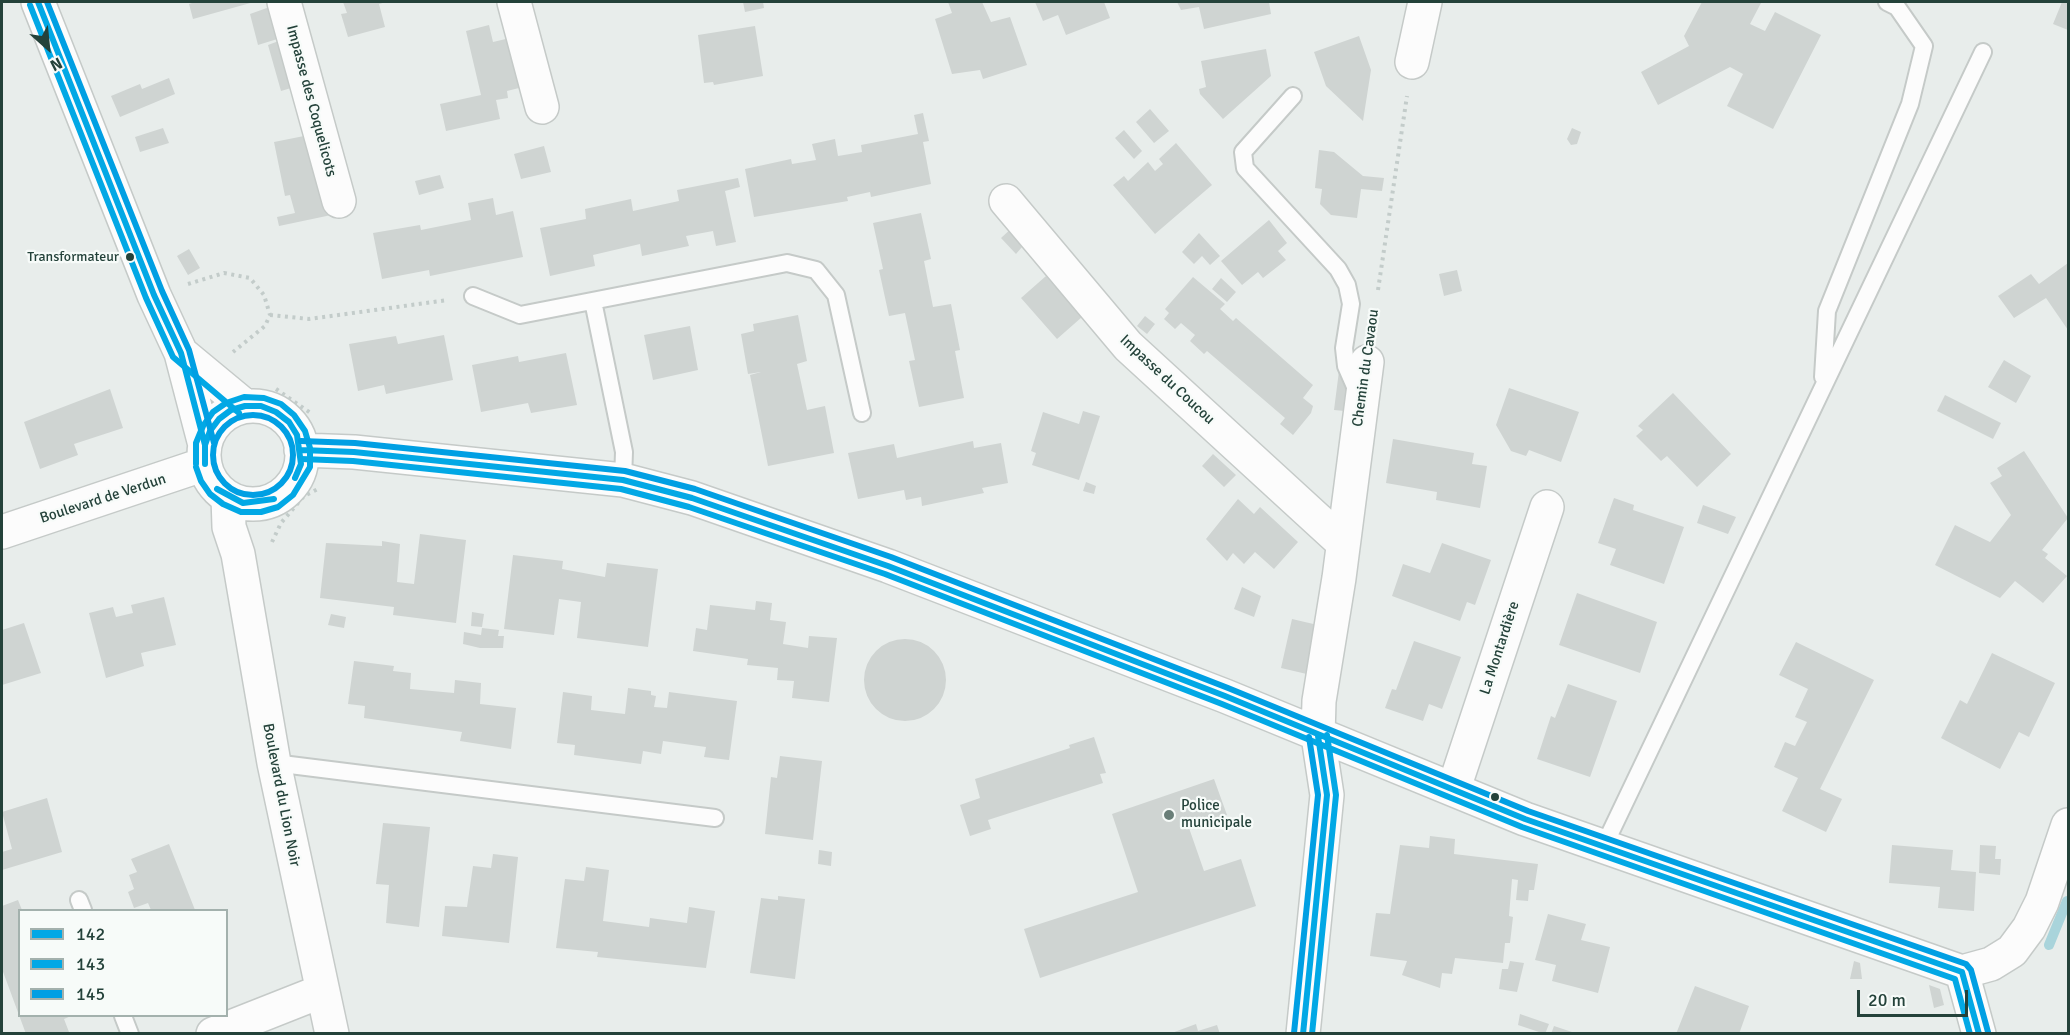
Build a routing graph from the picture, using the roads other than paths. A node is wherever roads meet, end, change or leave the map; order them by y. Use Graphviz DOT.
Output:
graph roads {
  1 [pos="38,2"];
  2 [pos="284,2"];
  3 [pos="514,2"];
  4 [pos="1425,2"];
  5 [pos="1887,2"];
  6 [pos="1983,52"];
  7 [pos="1412,62"];
  8 [pos="1293,96"];
  9 [pos="542,107"];
  10 [pos="339,201"];
  11 [pos="1006,201"];
  12 [pos="473,296"];
  13 [pos="593,301"];
  14 [pos="181,353"];
  15 [pos="1367,362"];
  16 [pos="1822,387"];
  17 [pos="255,395"];
  18 [pos="1361,399"];
  19 [pos="862,413"];
  20 [pos="301,450"];
  21 [pos="205,455"];
  22 [pos="623,480"];
  23 [pos="228,497"];
  24 [pos="274,499"];
  25 [pos="1547,507"];
  26 [pos="2,532"];
  27 [pos="1343,543"];
  28 [pos="238,554"];
  29 [pos="1318,736"];
  30 [pos="274,763"];
  31 [pos="1454,788"];
  32 [pos="715,818"];
  33 [pos="2068,825"];
  34 [pos="1603,848"];
  35 [pos="1962,972"];
  36 [pos="321,991"];
  37 [pos="123,1017"];
  38 [pos="130,1034"];
  39 [pos="213,1034"];
  40 [pos="332,1034"];
  41 [pos="1303,1034"];
  42 [pos="1979,1034"];
  1 -- 14 [label="street"];
  2 -- 10 [label="street, Impasse des Coquelicots"];
  3 -- 9 [label="street"];
  4 -- 7 [label="street"];
  5 -- 16 [label="lane"];
  6 -- 16 [label="lane"];
  8 -- 18 [label="lane"];
  11 -- 27 [label="street, Impasse du Coucou"];
  12 -- 13 [label="lane"];
  13 -- 19 [label="lane"];
  13 -- 22 [label="lane"];
  14 -- 17 [label="street"];
  14 -- 21 [label="street"];
  15 -- 18 [label="street, Chemin du Cavaou"];
  16 -- 34 [label="lane"];
  17 -- 20 [label="street"];
  17 -- 21 [label="street"];
  18 -- 27 [label="street, Chemin du Cavaou"];
  20 -- 22 [label="street"];
  20 -- 24 [label="street"];
  21 -- 23 [label="street"];
  21 -- 26 [label="street, Boulevard de Verdun"];
  22 -- 29 [label="street"];
  23 -- 24 [label="street"];
  23 -- 28 [label="street, Boulevard du Lion Noir"];
  24 -- 28 [label="street"];
  25 -- 31 [label="street, La Montardière"];
  27 -- 29 [label="street, Chemin du Cavaou"];
  28 -- 30 [label="street, Boulevard du Lion Noir"];
  29 -- 31 [label="street"];
  29 -- 41 [label="street, Chemin du Cavaou"];
  30 -- 32 [label="lane"];
  30 -- 36 [label="street, Boulevard du Lion Noir"];
  31 -- 34 [label="street"];
  33 -- 35 [label="street"];
  34 -- 35 [label="street"];
  35 -- 42 [label="street"];
  36 -- 39 [label="street"];
  36 -- 40 [label="street, Boulevard du Lion Noir"];
  37 -- 38 [label="lane"];
}
